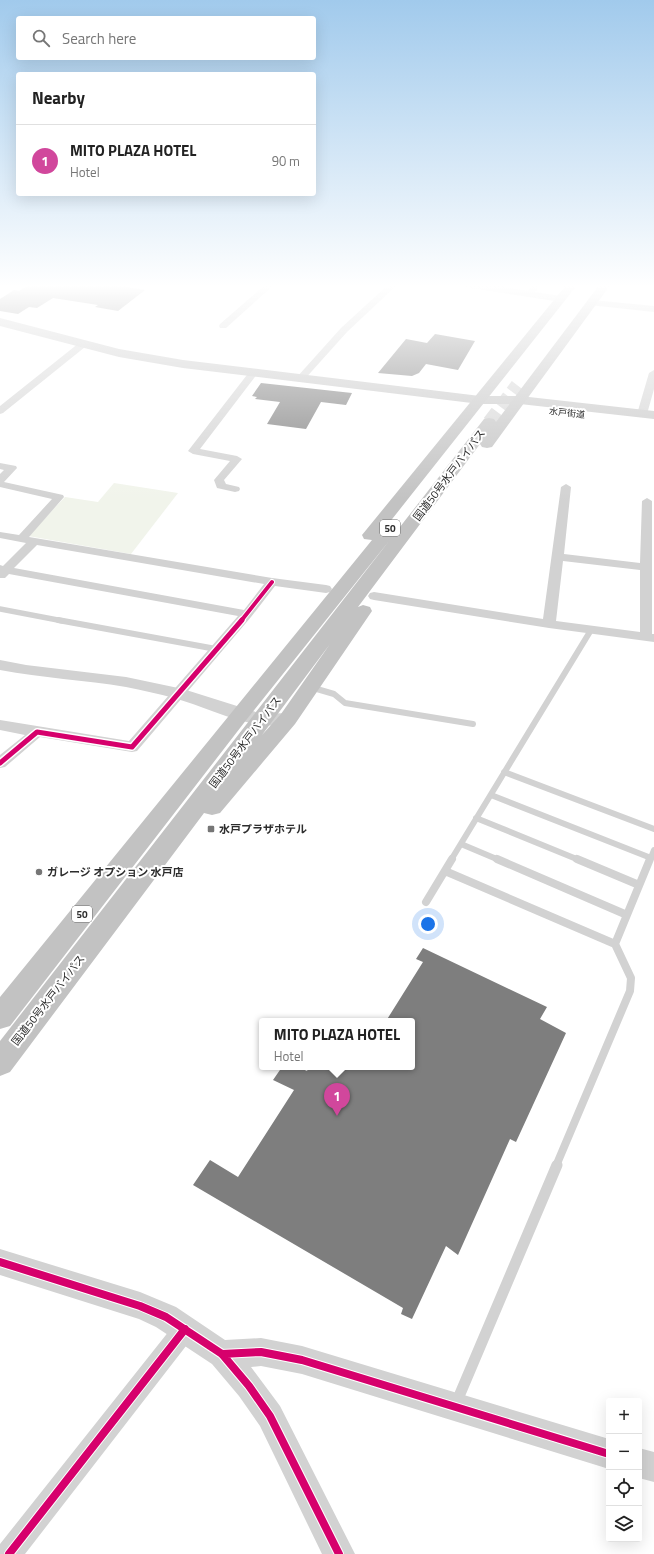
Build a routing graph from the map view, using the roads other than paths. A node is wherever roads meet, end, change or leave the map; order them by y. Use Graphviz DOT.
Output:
graph roads {
  1 [pos="68,357"];
  2 [pos="142,357"];
  3 [pos="320,357"];
  4 [pos="521,357"];
  5 [pos="532,357"];
  6 [pos="535,357"];
  7 [pos="552,357"];
  8 [pos="253,373"];
  9 [pos="654,373"];
  10 [pos="300,379"];
  11 [pos="517,404"];
  12 [pos="0,411"];
  13 [pos="482,413"];
  14 [pos="650,417"];
  15 [pos="0,466"];
  16 [pos="0,480"];
  17 [pos="0,484"];
  18 [pos="566,487"];
  19 [pos="235,489"];
  20 [pos="648,501"];
  21 [pos="0,535"];
  22 [pos="20,539"];
  23 [pos="34,541"];
  24 [pos="557,557"];
  25 [pos="646,567"];
  26 [pos="2,572"];
  27 [pos="272,582"];
  28 [pos="326,589"];
  29 [pos="374,596"];
  30 [pos="0,609"];
  31 [pos="247,614"];
  32 [pos="549,624"];
  33 [pos="591,630"];
  34 [pos="650,638"];
  35 [pos="216,649"];
  36 [pos="0,665"];
  37 [pos="310,687"];
  38 [pos="177,693"];
  39 [pos="240,714"];
  40 [pos="288,718"];
  41 [pos="261,720"];
  42 [pos="473,724"];
  43 [pos="0,725"];
  44 [pos="37,732"];
  45 [pos="0,763"];
  46 [pos="504,772"];
  47 [pos="490,795"];
  48 [pos="476,818"];
  49 [pos="654,829"];
  50 [pos="461,844"];
  51 [pos="654,850"];
  52 [pos="651,858"];
  53 [pos="149,868"];
  54 [pos="445,871"];
  55 [pos="639,885"];
  56 [pos="426,902"];
  57 [pos="627,915"];
  58 [pos="615,944"];
  59 [pos="0,1017"];
  60 [pos="0,1063"];
  61 [pos="0,1262"];
  62 [pos="185,1329"];
  63 [pos="222,1354"];
  64 [pos="455,1407"];
  65 [pos="606,1453"];
  66 [pos="642,1464"];
  67 [pos="654,1467"];
  68 [pos="9,1554"];
  69 [pos="339,1554"];
  1 -- 12 [label="street"];
  2 -- 8 [label="main road, 水戸街道"];
  3 -- 10 [label="street"];
  4 -- 13 [label="highway"];
  5 -- 6 [label="highway"];
  7 -- 11 [label="highway"];
  8 -- 10 [label="main road, 水戸街道"];
  8 -- 19 [label="street"];
  9 -- 14 [label="street"];
  10 -- 13 [label="main road, 水戸街道"];
  11 -- 13 [label="main road, 水戸街道"];
  11 -- 14 [label="main road, 水戸街道"];
  11 -- 29 [label="highway"];
  13 -- 28 [label="highway"];
  13 -- 39 [label="highway, 国道50号水戸バイパス / 50"];
  13 -- 41 [label="highway, 国道50号水戸バイパス / 50"];
  15 -- 16 [label="street"];
  17 -- 22 [label="street"];
  18 -- 24 [label="street"];
  20 -- 25 [label="street"];
  21 -- 22 [label="street"];
  22 -- 23 [label="street"];
  23 -- 26 [label="street"];
  23 -- 27 [label="street"];
  24 -- 25 [label="street"];
  24 -- 32 [label="street"];
  25 -- 34 [label="street"];
  26 -- 31 [label="street"];
  27 -- 28 [label="street"];
  27 -- 31 [label="street"];
  28 -- 39 [label="highway"];
  29 -- 32 [label="street"];
  29 -- 37 [label="highway"];
  30 -- 35 [label="lane"];
  31 -- 35 [label="street"];
  32 -- 33 [label="street"];
  33 -- 34 [label="street"];
  33 -- 46 [label="lane"];
  35 -- 38 [label="street"];
  36 -- 38 [label="street"];
  37 -- 40 [label="highway"];
  37 -- 42 [label="lane"];
  38 -- 39 [label="street"];
  38 -- 44 [label="street"];
  39 -- 41 [label="street"];
  39 -- 59 [label="highway, 国道50号水戸バイパス / 50"];
  40 -- 41 [label="street"];
  40 -- 53 [label="highway"];
  41 -- 53 [label="highway, 国道50号水戸バイパス / 50"];
  43 -- 44 [label="street"];
  44 -- 45 [label="street"];
  46 -- 47 [label="lane"];
  46 -- 49 [label="lane"];
  47 -- 48 [label="lane"];
  47 -- 52 [label="lane"];
  48 -- 50 [label="lane"];
  48 -- 55 [label="lane"];
  50 -- 54 [label="lane"];
  50 -- 57 [label="lane"];
  51 -- 52 [label="lane"];
  52 -- 55 [label="lane"];
  53 -- 60 [label="highway, 国道50号水戸バイパス / 50"];
  54 -- 56 [label="lane"];
  54 -- 58 [label="lane"];
  55 -- 57 [label="lane"];
  57 -- 58 [label="lane"];
  58 -- 64 [label="lane"];
  61 -- 62 [label="street"];
  62 -- 63 [label="street"];
  62 -- 68 [label="street"];
  63 -- 64 [label="street"];
  63 -- 69 [label="street"];
  64 -- 65 [label="street"];
  66 -- 67 [label="street"];
}
